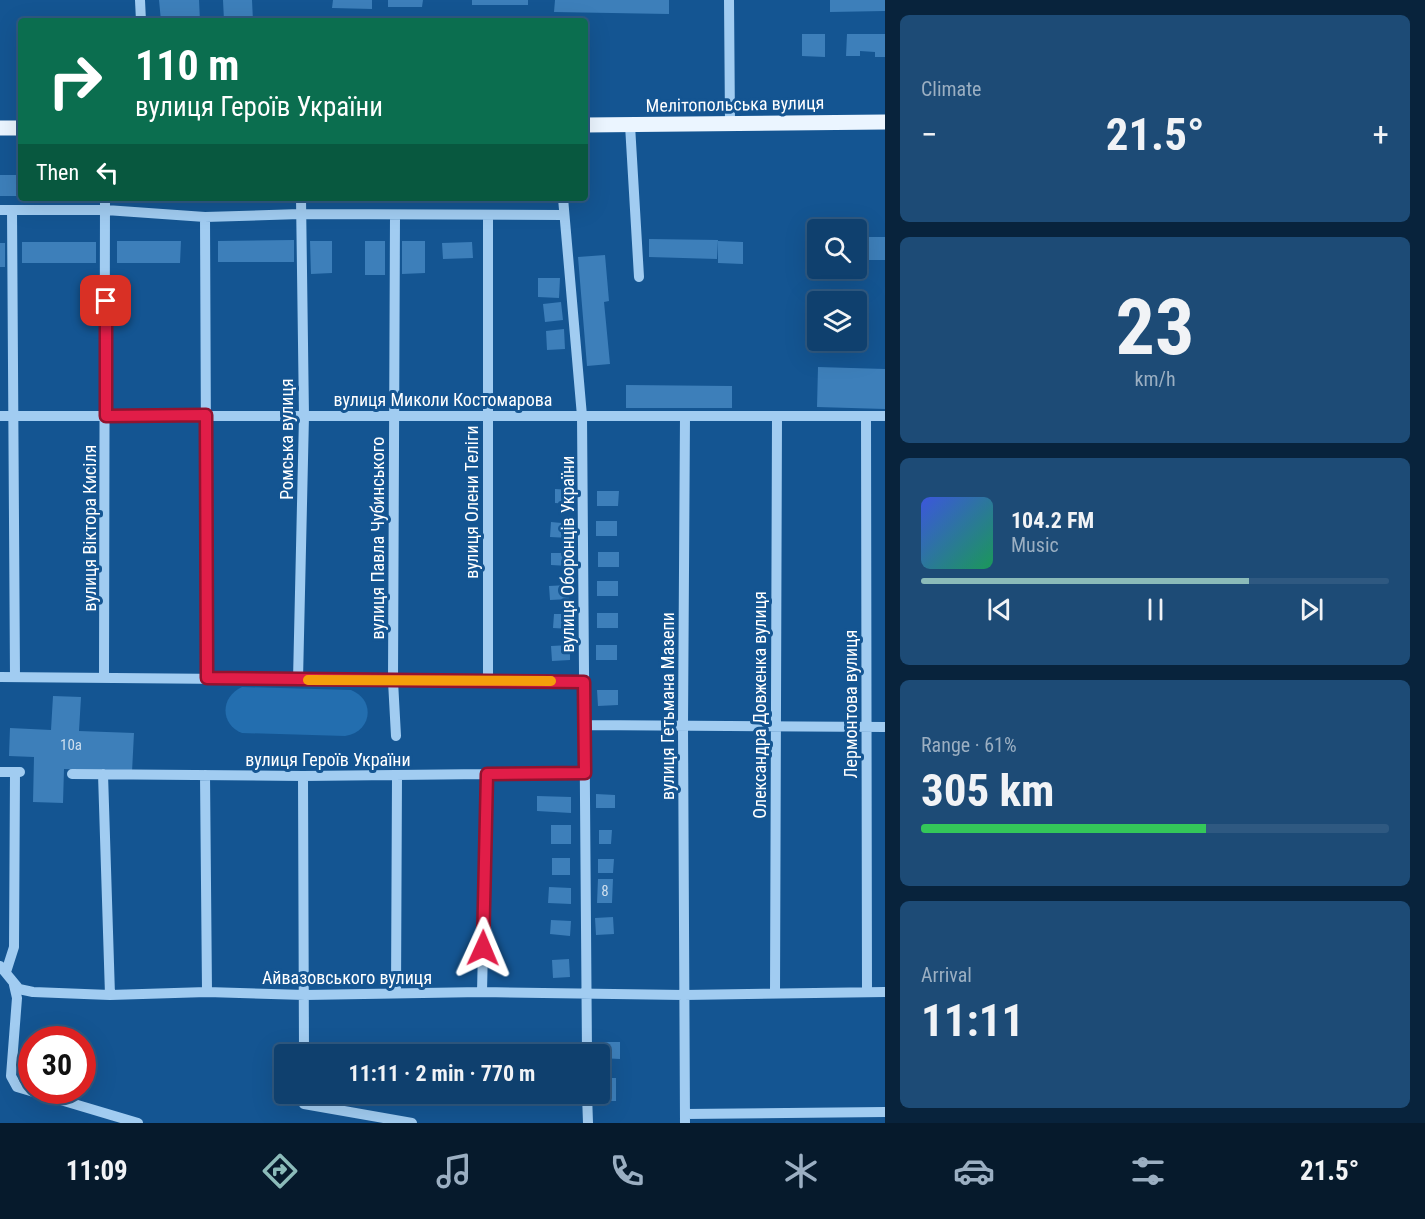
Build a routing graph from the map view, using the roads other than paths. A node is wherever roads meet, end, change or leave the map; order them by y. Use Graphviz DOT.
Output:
graph roads {
  1 [pos="140,0"];
  2 [pos="729,0"];
  3 [pos="141,18"];
  4 [pos="885,122"];
  5 [pos="729,123"];
  6 [pos="588,125"];
  7 [pos="630,125"];
  8 [pos="0,128"];
  9 [pos="18,128"];
  10 [pos="105,201"];
  11 [pos="300,201"];
  12 [pos="563,201"];
  13 [pos="0,210"];
  14 [pos="12,210"];
  15 [pos="106,210"];
  16 [pos="300,214"];
  17 [pos="395,215"];
  18 [pos="488,215"];
  19 [pos="564,215"];
  20 [pos="206,217"];
  21 [pos="639,277"];
  22 [pos="206,415"];
  23 [pos="0,416"];
  24 [pos="14,416"];
  25 [pos="106,416"];
  26 [pos="304,416"];
  27 [pos="394,416"];
  28 [pos="488,416"];
  29 [pos="582,416"];
  30 [pos="685,416"];
  31 [pos="777,416"];
  32 [pos="866,416"];
  33 [pos="885,416"];
  34 [pos="0,677"];
  35 [pos="15,677"];
  36 [pos="104,678"];
  37 [pos="207,678"];
  38 [pos="298,680"];
  39 [pos="393,681"];
  40 [pos="488,681"];
  41 [pos="584,682"];
  42 [pos="584,725"];
  43 [pos="683,725"];
  44 [pos="776,726"];
  45 [pos="867,727"];
  46 [pos="885,727"];
  47 [pos="396,736"];
  48 [pos="0,772"];
  49 [pos="585,773"];
  50 [pos="72,774"];
  51 [pos="103,774"];
  52 [pos="487,774"];
  53 [pos="205,775"];
  54 [pos="397,775"];
  55 [pos="303,776"];
  56 [pos="3,969"];
  57 [pos="14,985"];
  58 [pos="207,992"];
  59 [pos="482,992"];
  60 [pos="867,992"];
  61 [pos="396,993"];
  62 [pos="586,993"];
  63 [pos="775,993"];
  64 [pos="885,993"];
  65 [pos="111,994"];
  66 [pos="305,995"];
  67 [pos="684,995"];
  68 [pos="304,1044"];
  69 [pos="587,1044"];
  70 [pos="326,1104"];
  71 [pos="587,1104"];
  72 [pos="885,1112"];
  73 [pos="685,1119"];
  74 [pos="138,1123"];
  75 [pos="412,1123"];
  76 [pos="588,1123"];
  1 -- 3 [label="street"];
  2 -- 5 [label="street"];
  4 -- 5 [label="main road, Мелітопольська вулиця"];
  5 -- 7 [label="main road, Мелітопольська вулиця"];
  6 -- 7 [label="main road, Мелітопольська вулиця"];
  7 -- 21 [label="street"];
  8 -- 9 [label="main road"];
  10 -- 15 [label="street, вулиця Віктора Кисіля"];
  11 -- 16 [label="street, Ромська вулиця"];
  12 -- 19 [label="street, вулиця Оборонців України"];
  13 -- 14 [label="street"];
  14 -- 15 [label="street"];
  14 -- 24 [label="street"];
  15 -- 20 [label="street"];
  15 -- 25 [label="street, вулиця Віктора Кисіля"];
  16 -- 17 [label="street"];
  16 -- 20 [label="street"];
  16 -- 26 [label="street, Ромська вулиця"];
  17 -- 18 [label="street"];
  17 -- 27 [label="street, вулиця Павла Чубинського"];
  18 -- 19 [label="street"];
  18 -- 28 [label="street, вулиця Олени Теліги"];
  19 -- 29 [label="street, вулиця Оборонців України"];
  20 -- 22 [label="street"];
  22 -- 25 [label="street, вулиця Миколи Костомарова"];
  22 -- 26 [label="street, вулиця Миколи Костомарова"];
  22 -- 37 [label="street"];
  23 -- 24 [label="street, вулиця Миколи Костомарова"];
  24 -- 25 [label="street, вулиця Миколи Костомарова"];
  24 -- 35 [label="street"];
  25 -- 36 [label="street, вулиця Віктора Кисіля"];
  26 -- 27 [label="street, вулиця Миколи Костомарова"];
  26 -- 38 [label="street, Ромська вулиця"];
  27 -- 28 [label="street, вулиця Миколи Костомарова"];
  27 -- 39 [label="street, вулиця Павла Чубинського"];
  28 -- 29 [label="street, вулиця Миколи Костомарова"];
  28 -- 40 [label="street, вулиця Олени Теліги"];
  29 -- 30 [label="street, вулиця Миколи Костомарова"];
  29 -- 41 [label="street, вулиця Оборонців України"];
  30 -- 31 [label="street, вулиця Миколи Костомарова"];
  30 -- 43 [label="street, вулиця Гетьмана Мазепи"];
  31 -- 32 [label="street, вулиця Миколи Костомарова"];
  31 -- 44 [label="street, Олександра Довженка вулиця"];
  32 -- 33 [label="street, вулиця Миколи Костомарова"];
  32 -- 45 [label="street, Лермонтова вулиця"];
  34 -- 35 [label="street"];
  35 -- 36 [label="street"];
  36 -- 37 [label="street"];
  37 -- 38 [label="street"];
  38 -- 39 [label="street"];
  39 -- 40 [label="street"];
  39 -- 47 [label="street, вулиця Павла Чубинського"];
  40 -- 41 [label="street"];
  41 -- 42 [label="street, вулиця Оборонців України"];
  42 -- 43 [label="street"];
  42 -- 49 [label="street, вулиця Оборонців України"];
  43 -- 44 [label="street"];
  43 -- 67 [label="street, вулиця Гетьмана Мазепи"];
  44 -- 45 [label="street"];
  44 -- 63 [label="street, Олександра Довженка вулиця"];
  45 -- 46 [label="street"];
  45 -- 60 [label="street, Лермонтова вулиця"];
  48 -- 56 [label="street"];
  49 -- 52 [label="street, вулиця Героїв України"];
  49 -- 62 [label="street, вулиця Оборонців України"];
  50 -- 51 [label="street, вулиця Героїв України"];
  51 -- 53 [label="street, вулиця Героїв України"];
  51 -- 65 [label="street"];
  52 -- 54 [label="street, вулиця Героїв України"];
  52 -- 59 [label="street"];
  53 -- 55 [label="street, вулиця Героїв України"];
  53 -- 58 [label="street"];
  54 -- 55 [label="street, вулиця Героїв України"];
  54 -- 61 [label="street"];
  55 -- 66 [label="street"];
  56 -- 57 [label="street"];
  57 -- 65 [label="street, Айвазовського вулиця"];
  57 -- 74 [label="street"];
  58 -- 65 [label="street, Айвазовського вулиця"];
  58 -- 66 [label="street, Айвазовського вулиця"];
  59 -- 61 [label="street, Айвазовського вулиця"];
  59 -- 62 [label="street, Айвазовського вулиця"];
  60 -- 63 [label="street, Айвазовського вулиця"];
  60 -- 64 [label="street, Айвазовського вулиця"];
  61 -- 66 [label="street, Айвазовського вулиця"];
  62 -- 67 [label="street, Айвазовського вулиця"];
  62 -- 69 [label="street, вулиця Оборонців України"];
  63 -- 67 [label="street, Айвазовського вулиця"];
  66 -- 68 [label="street"];
  67 -- 73 [label="street, вулиця Гетьмана Мазепи"];
  70 -- 75 [label="street"];
  71 -- 76 [label="street"];
  72 -- 73 [label="street"];
}
